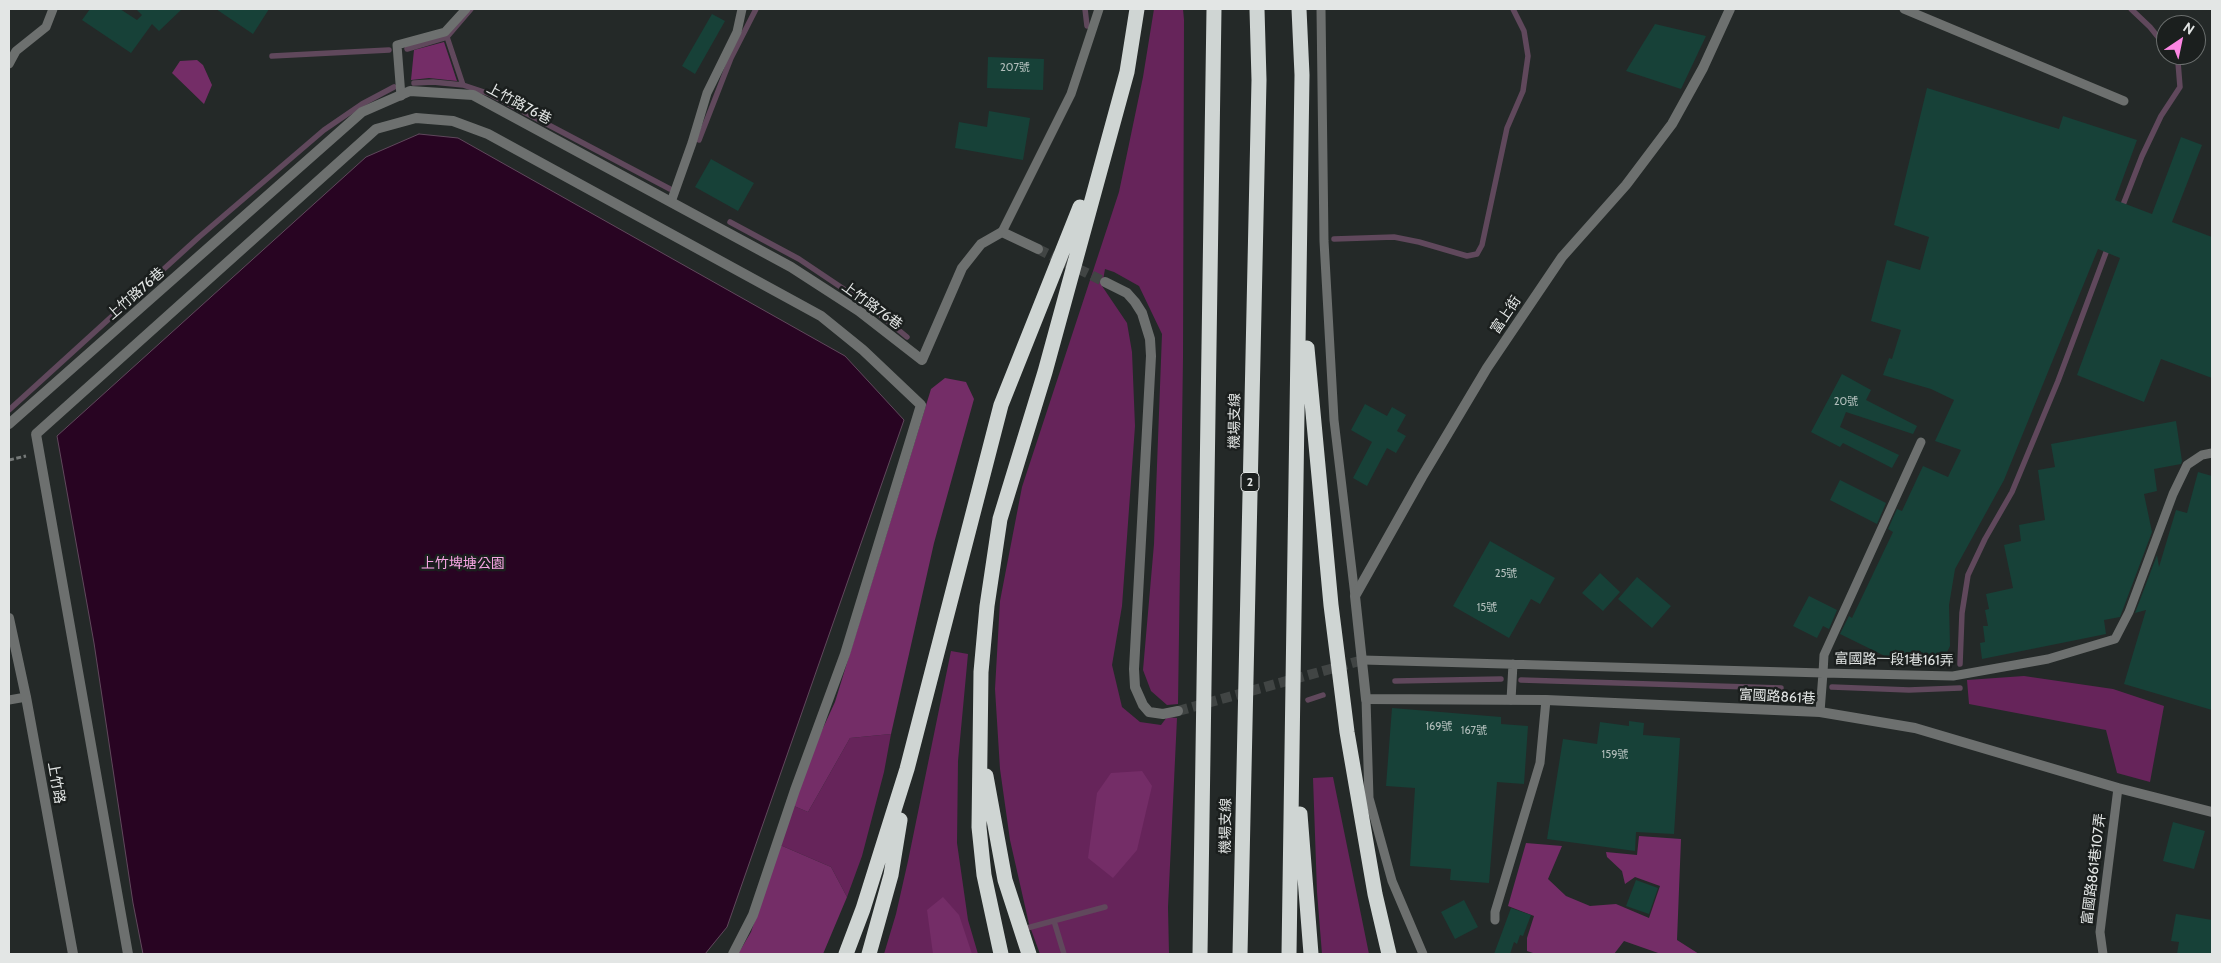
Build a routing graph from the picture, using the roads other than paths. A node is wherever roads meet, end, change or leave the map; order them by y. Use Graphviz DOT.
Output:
graph roads {
  1 [pos="53,9"];
  2 [pos="466,9"];
  3 [pos="742,9"];
  4 [pos="1099,9"];
  5 [pos="1137,9"];
  6 [pos="1214,9"];
  7 [pos="1257,9"];
  8 [pos="1299,9"];
  9 [pos="1321,9"];
  10 [pos="1730,9"];
  11 [pos="1904,9"];
  12 [pos="9,64"];
  13 [pos="400,96"];
  14 [pos="2124,101"];
  15 [pos="1105,146"];
  16 [pos="671,202"];
  17 [pos="1002,232"];
  18 [pos="1038,249"];
  19 [pos="1300,262"];
  20 [pos="1106,282"];
  21 [pos="9,424"];
  22 [pos="1921,442"];
  23 [pos="2212,453"];
  24 [pos="1355,596"];
  25 [pos="9,618"];
  26 [pos="1363,660"];
  27 [pos="1513,664"];
  28 [pos="1823,673"];
  29 [pos="26,697"];
  30 [pos="1366,699"];
  31 [pos="9,700"];
  32 [pos="1511,700"];
  33 [pos="1546,700"];
  34 [pos="1178,710"];
  35 [pos="1820,712"];
  36 [pos="1292,718"];
  37 [pos="979,732"];
  38 [pos="907,769"];
  39 [pos="2118,788"];
  40 [pos="2212,812"];
  41 [pos="1495,920"];
  42 [pos="73,954"];
  43 [pos="128,954"];
  44 [pos="733,954"];
  45 [pos="846,954"];
  46 [pos="869,954"];
  47 [pos="1001,954"];
  48 [pos="1029,954"];
  49 [pos="1200,954"];
  50 [pos="1240,954"];
  51 [pos="1289,954"];
  52 [pos="1311,954"];
  53 [pos="1389,954"];
  54 [pos="1423,954"];
  55 [pos="2103,954"];
  1 -- 12 [label="lane"];
  2 -- 13 [label="lane"];
  3 -- 16 [label="lane"];
  4 -- 17 [label="lane"];
  5 -- 15 [label="highway"];
  6 -- 49 [label="highway, 機場支線"];
  7 -- 50 [label="highway, 機場支線 / 2"];
  8 -- 19 [label="highway"];
  9 -- 24 [label="lane"];
  10 -- 24 [label="street, 富上街"];
  11 -- 14 [label="lane"];
  13 -- 16 [label="street, 上竹路76巷"];
  13 -- 21 [label="street, 上竹路76巷"];
  15 -- 37 [label="highway"];
  15 -- 38 [label="highway"];
  16 -- 17 [label="street, 上竹路76巷"];
  17 -- 18 [label="street"];
  19 -- 36 [label="highway"];
  19 -- 53 [label="highway"];
  20 -- 34 [label="street"];
  22 -- 28 [label="lane, 富國路一段1巷161弄"];
  23 -- 28 [label="lane, 富國路一段1巷161弄"];
  24 -- 26 [label="street"];
  25 -- 29 [label="street, 上竹路"];
  26 -- 27 [label="lane"];
  26 -- 30 [label="street"];
  27 -- 28 [label="lane"];
  27 -- 32 [label="lane"];
  28 -- 35 [label="lane"];
  29 -- 31 [label="lane"];
  29 -- 42 [label="street, 上竹路"];
  30 -- 32 [label="street, 富國路861巷"];
  30 -- 54 [label="lane"];
  32 -- 33 [label="street, 富國路861巷"];
  33 -- 35 [label="street, 富國路861巷"];
  33 -- 41 [label="lane"];
  35 -- 39 [label="street, 富國路861巷"];
  36 -- 51 [label="highway"];
  36 -- 52 [label="highway"];
  37 -- 47 [label="highway"];
  37 -- 48 [label="highway"];
  38 -- 45 [label="highway"];
  38 -- 46 [label="highway"];
  39 -- 40 [label="street, 富國路861巷"];
  39 -- 55 [label="lane, 富國路861巷107弄"];
  43 -- 44 [label="street"];
}
